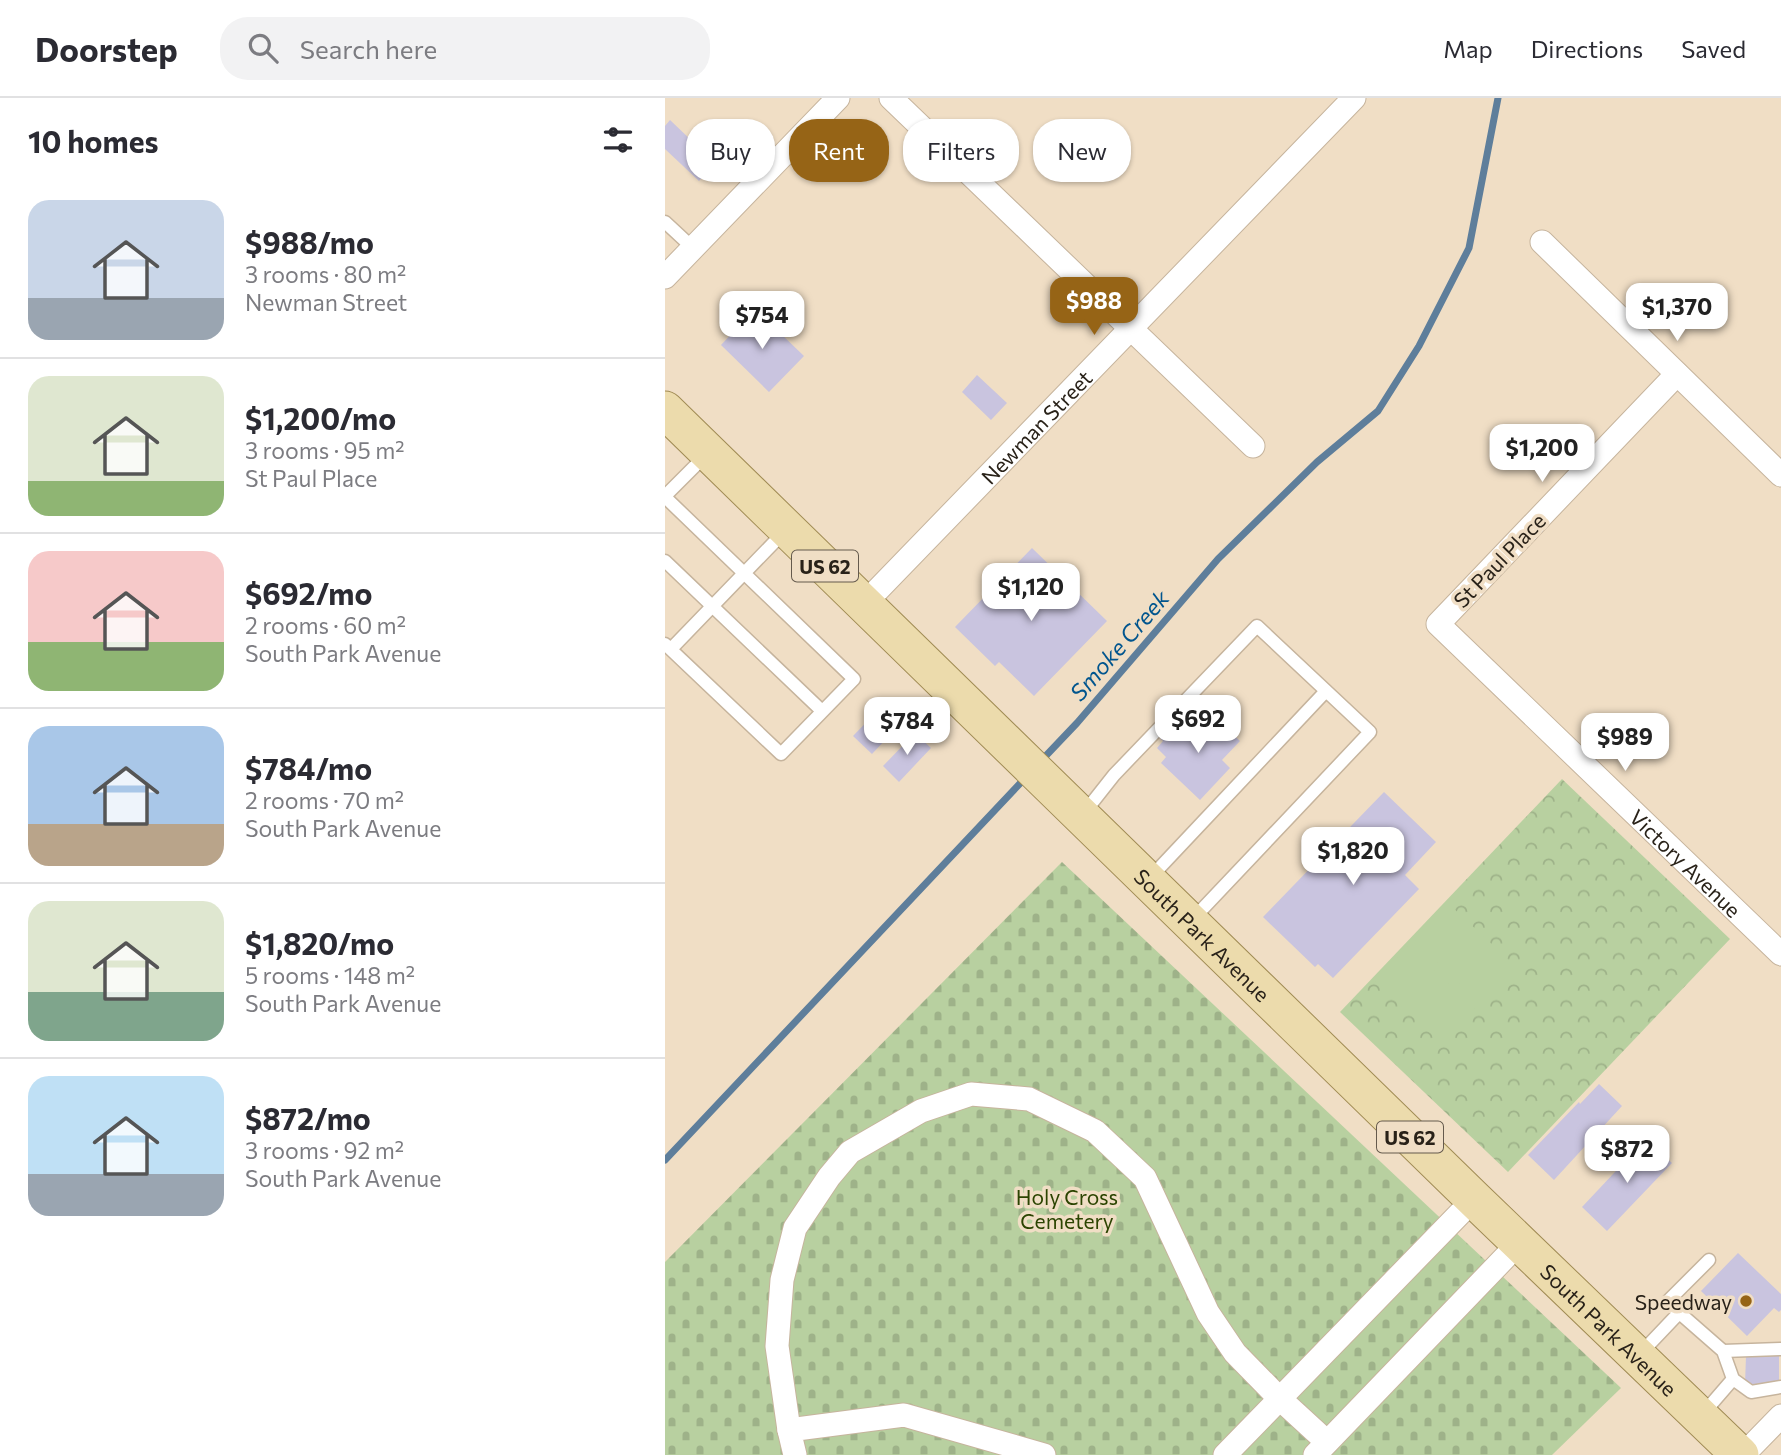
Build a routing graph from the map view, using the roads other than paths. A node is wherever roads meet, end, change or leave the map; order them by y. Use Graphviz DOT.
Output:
graph roads {
  1 [pos="838,98"];
  2 [pos="891,98"];
  3 [pos="1354,98"];
  4 [pos="665,222"];
  5 [pos="1542,242"];
  6 [pos="693,248"];
  7 [pos="665,277"];
  8 [pos="1132,329"];
  9 [pos="1677,374"];
  10 [pos="665,410"];
  11 [pos="1253,446"];
  12 [pos="708,452"];
  13 [pos="1781,475"];
  14 [pos="665,496"];
  15 [pos="787,529"];
  16 [pos="665,561"];
  17 [pos="745,573"];
  18 [pos="864,604"];
  19 [pos="713,607"];
  20 [pos="1438,624"];
  21 [pos="668,646"];
  22 [pos="1327,691"];
  23 [pos="822,712"];
  24 [pos="1081,817"];
  25 [pos="1147,881"];
  26 [pos="1190,923"];
  27 [pos="1781,954"];
  28 [pos="1474,1199"];
  29 [pos="1519,1242"];
  30 [pos="1709,1260"];
  31 [pos="1678,1314"];
  32 [pos="1781,1349"];
  33 [pos="1723,1351"];
  34 [pos="1638,1357"];
  35 [pos="1733,1379"];
  36 [pos="1781,1387"];
  37 [pos="1279,1398"];
  38 [pos="1701,1416"];
  39 [pos="1781,1416"];
  40 [pos="789,1430"];
  41 [pos="1321,1448"];
  42 [pos="795,1455"];
  43 [pos="1044,1455"];
  44 [pos="1224,1455"];
  45 [pos="1742,1455"];
  1 -- 6 [label="street"];
  2 -- 8 [label="street"];
  3 -- 8 [label="street, Newman Street"];
  4 -- 6 [label="lane"];
  5 -- 9 [label="street"];
  6 -- 7 [label="street"];
  8 -- 11 [label="street"];
  8 -- 18 [label="street, Newman Street"];
  9 -- 13 [label="street"];
  9 -- 20 [label="street, St Paul Place"];
  10 -- 12 [label="main road, South Park Avenue / US 62"];
  12 -- 14 [label="lane"];
  12 -- 15 [label="main road, South Park Avenue / US 62"];
  14 -- 17 [label="lane"];
  15 -- 17 [label="lane"];
  15 -- 18 [label="main road, South Park Avenue / US 62"];
  16 -- 19 [label="lane"];
  17 -- 19 [label="lane"];
  17 -- 23 [label="lane"];
  18 -- 24 [label="main road, South Park Avenue / US 62"];
  19 -- 21 [label="lane"];
  19 -- 23 [label="lane"];
  20 -- 27 [label="street, Victory Avenue"];
  21 -- 23 [label="lane"];
  22 -- 24 [label="lane"];
  22 -- 25 [label="lane"];
  22 -- 26 [label="lane"];
  24 -- 25 [label="main road, South Park Avenue / US 62"];
  25 -- 26 [label="main road, South Park Avenue / US 62"];
  26 -- 28 [label="main road, South Park Avenue / US 62"];
  28 -- 29 [label="main road, South Park Avenue / US 62"];
  28 -- 37 [label="street"];
  29 -- 34 [label="main road, South Park Avenue / US 62"];
  29 -- 41 [label="street"];
  30 -- 31 [label="lane"];
  31 -- 33 [label="lane"];
  31 -- 34 [label="lane"];
  32 -- 33 [label="lane"];
  33 -- 35 [label="lane"];
  34 -- 38 [label="main road, South Park Avenue / US 62"];
  35 -- 36 [label="lane"];
  35 -- 38 [label="lane"];
  37 -- 40 [label="street"];
  37 -- 41 [label="street"];
  37 -- 44 [label="street"];
  38 -- 45 [label="main road, South Park Avenue / US 62"];
  39 -- 45 [label="street"];
  40 -- 42 [label="street"];
  40 -- 43 [label="street"];
}
